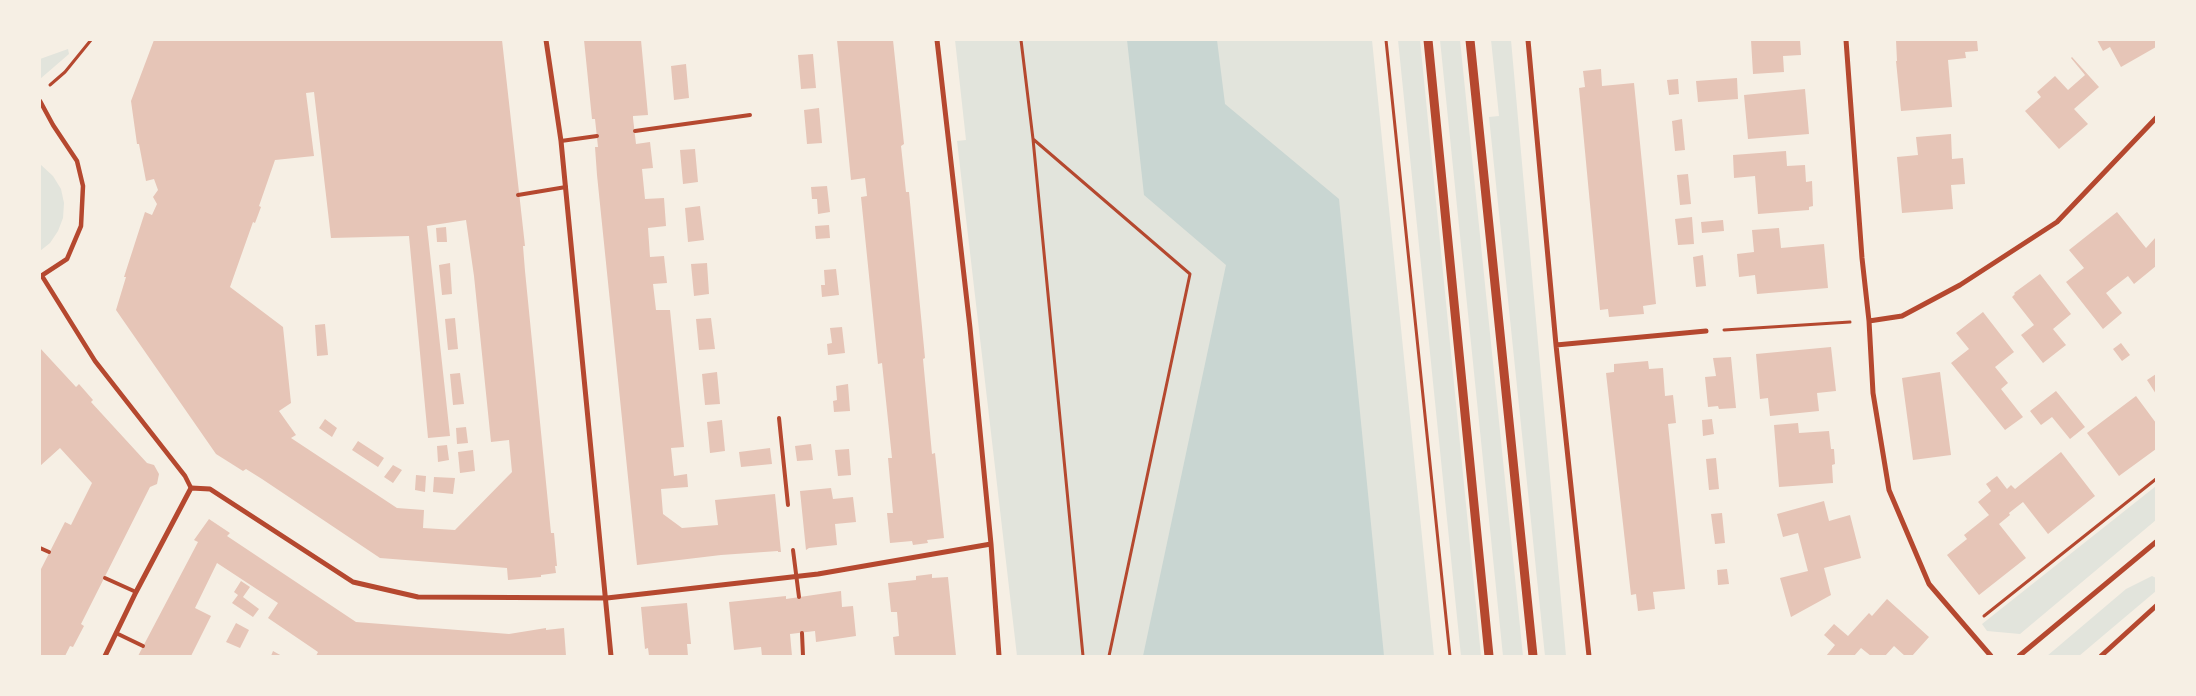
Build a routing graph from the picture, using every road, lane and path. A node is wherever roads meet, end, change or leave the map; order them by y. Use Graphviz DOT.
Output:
graph roads {
  1 [pos="92,40"];
  2 [pos="546,40"];
  3 [pos="937,40"];
  4 [pos="1021,40"];
  5 [pos="1386,40"];
  6 [pos="1428,40"];
  7 [pos="1470,40"];
  8 [pos="1528,40"];
  9 [pos="1846,40"];
  10 [pos="45,89"];
  11 [pos="40,101"];
  12 [pos="750,115"];
  13 [pos="2156,118"];
  14 [pos="635,131"];
  15 [pos="597,136"];
  16 [pos="1033,139"];
  17 [pos="561,141"];
  18 [pos="566,187"];
  19 [pos="518,195"];
  20 [pos="41,276"];
  21 [pos="1870,321"];
  22 [pos="1706,331"];
  23 [pos="1556,345"];
  24 [pos="778,418"];
  25 [pos="2156,479"];
  26 [pos="191,488"];
  27 [pos="788,504"];
  28 [pos="2156,543"];
  29 [pos="991,544"];
  30 [pos="40,548"];
  31 [pos="793,550"];
  32 [pos="49,552"];
  33 [pos="795,577"];
  34 [pos="105,578"];
  35 [pos="136,592"];
  36 [pos="799,597"];
  37 [pos="607,598"];
  38 [pos="2156,606"];
  39 [pos="1968,628"];
  40 [pos="116,633"];
  41 [pos="802,633"];
  42 [pos="143,646"];
  43 [pos="106,656"];
  44 [pos="611,656"];
  45 [pos="804,656"];
  46 [pos="1000,656"];
  47 [pos="1083,656"];
  48 [pos="1109,656"];
  49 [pos="1450,656"];
  50 [pos="1489,656"];
  51 [pos="1533,656"];
  52 [pos="1589,656"];
  53 [pos="1991,656"];
  54 [pos="2018,656"];
  55 [pos="2101,656"];
  1 -- 10 [label="path"];
  2 -- 17 [label="street"];
  3 -- 29 [label="street"];
  4 -- 16 [label="path"];
  5 -- 49 [label="path"];
  6 -- 50 [label="street"];
  7 -- 51 [label="street"];
  8 -- 23 [label="street"];
  9 -- 21 [label="street"];
  11 -- 20 [label="street"];
  12 -- 14 [label="lane"];
  13 -- 21 [label="street"];
  15 -- 17 [label="lane"];
  16 -- 47 [label="path"];
  16 -- 48 [label="path"];
  17 -- 18 [label="street"];
  18 -- 19 [label="lane"];
  18 -- 37 [label="street"];
  20 -- 26 [label="street"];
  21 -- 22 [label="path"];
  21 -- 39 [label="street"];
  22 -- 23 [label="street"];
  23 -- 52 [label="street"];
  24 -- 27 [label="lane"];
  25 -- 39 [label="path"];
  26 -- 35 [label="street"];
  26 -- 37 [label="street"];
  28 -- 54 [label="street"];
  29 -- 33 [label="street"];
  29 -- 46 [label="street"];
  30 -- 32 [label="lane"];
  31 -- 33 [label="lane"];
  33 -- 36 [label="lane"];
  33 -- 37 [label="street"];
  34 -- 35 [label="lane"];
  35 -- 40 [label="street"];
  37 -- 44 [label="street"];
  38 -- 55 [label="street"];
  39 -- 53 [label="street"];
  40 -- 42 [label="lane"];
  40 -- 43 [label="street"];
  41 -- 45 [label="lane"];
}
